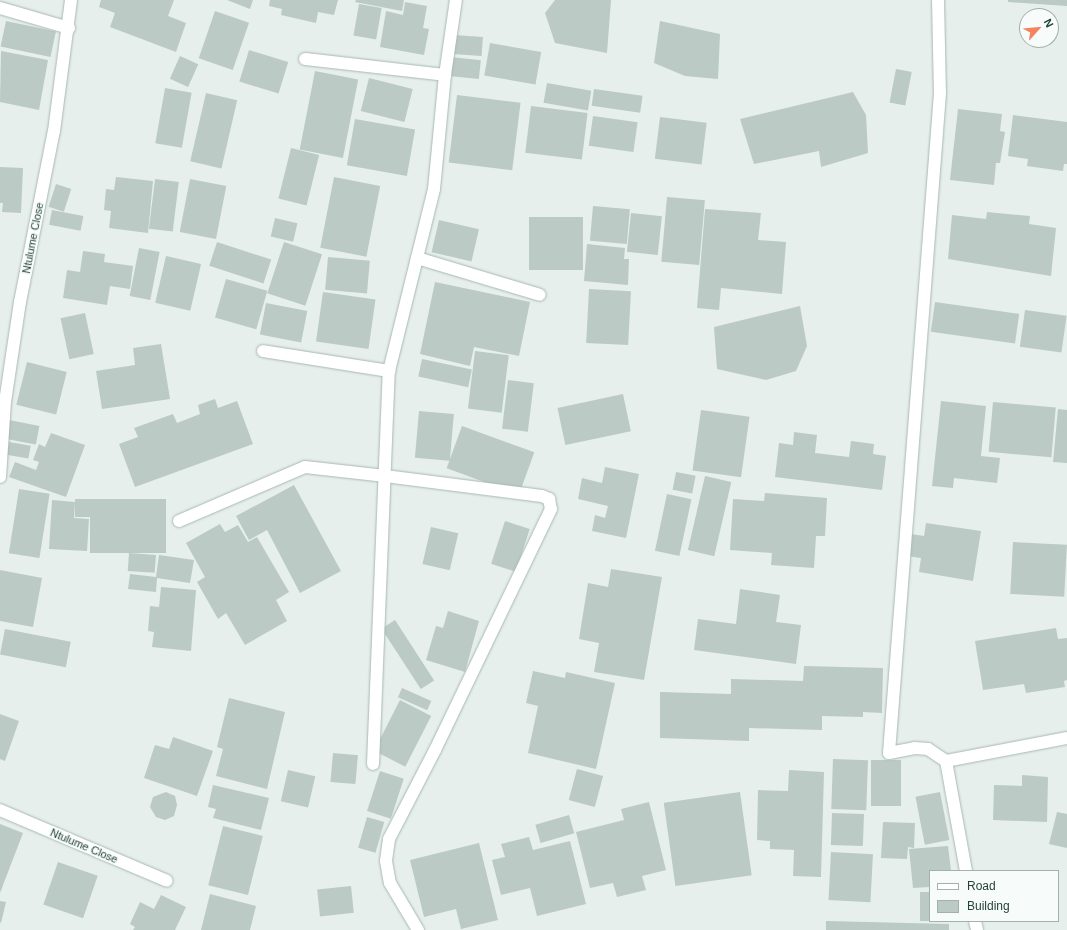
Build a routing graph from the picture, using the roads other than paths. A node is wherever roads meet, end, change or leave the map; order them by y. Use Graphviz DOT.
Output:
graph roads {
  1 [pos="71,0"];
  2 [pos="456,0"];
  3 [pos="938,0"];
  4 [pos="0,8"];
  5 [pos="69,28"];
  6 [pos="305,59"];
  7 [pos="444,75"];
  8 [pos="417,258"];
  9 [pos="540,295"];
  10 [pos="263,351"];
  11 [pos="390,371"];
  12 [pos="385,476"];
  13 [pos="0,477"];
  14 [pos="179,521"];
  15 [pos="1067,738"];
  16 [pos="946,761"];
  17 [pos="372,764"];
  18 [pos="0,810"];
  19 [pos="966,870"];
  20 [pos="167,881"];
  21 [pos="418,930"];
  1 -- 5 [label="street, Ntulume Close"];
  2 -- 7 [label="street"];
  3 -- 16 [label="street"];
  4 -- 5 [label="street"];
  5 -- 13 [label="street, Ntulume Close"];
  6 -- 7 [label="street"];
  7 -- 8 [label="street"];
  8 -- 9 [label="street"];
  8 -- 11 [label="street"];
  10 -- 11 [label="street"];
  11 -- 12 [label="street"];
  12 -- 14 [label="street"];
  12 -- 17 [label="street"];
  12 -- 21 [label="street"];
  15 -- 16 [label="street"];
  16 -- 19 [label="street"];
  18 -- 20 [label="street, Ntulume Close"];
}
